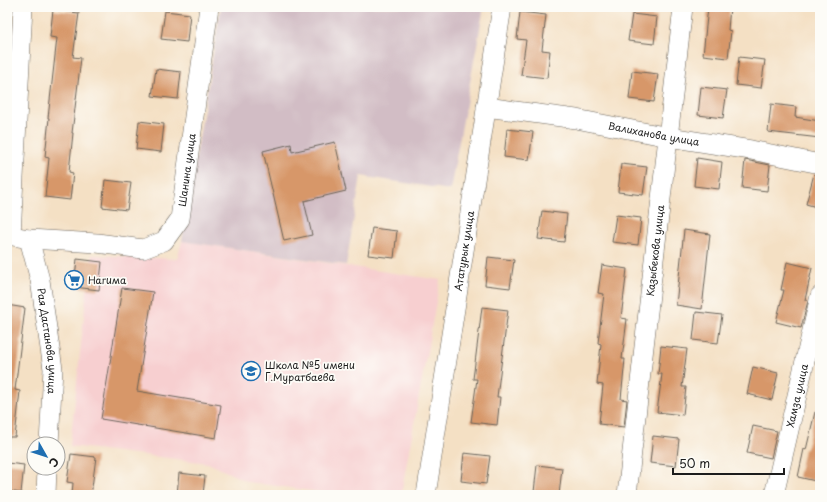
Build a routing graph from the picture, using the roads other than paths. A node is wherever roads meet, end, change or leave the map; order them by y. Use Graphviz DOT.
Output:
graph roads {
  1 [pos="23,7"];
  2 [pos="209,7"];
  3 [pos="502,7"];
  4 [pos="684,7"];
  5 [pos="486,107"];
  6 [pos="669,137"];
  7 [pos="820,164"];
  8 [pos="9,235"];
  9 [pos="30,239"];
  10 [pos="820,296"];
  11 [pos="49,436"];
  12 [pos="47,476"];
  13 [pos="46,495"];
  14 [pos="426,495"];
  15 [pos="627,495"];
  16 [pos="774,495"];
  1 -- 8 [label="street"];
  2 -- 9 [label="street, Шанина улица"];
  3 -- 5 [label="street, Ататурык улица"];
  4 -- 6 [label="street, Казыбекова улица"];
  5 -- 6 [label="street, Валиханова улица"];
  5 -- 14 [label="street, Ататурык улица"];
  6 -- 7 [label="street, Валиханова улица"];
  6 -- 15 [label="street, Казыбекова улица"];
  8 -- 9 [label="street, Шанина улица"];
  9 -- 11 [label="street, Рая Дастанова улица"];
  10 -- 16 [label="street, Хамза улица"];
  12 -- 13 [label="street"];
}
